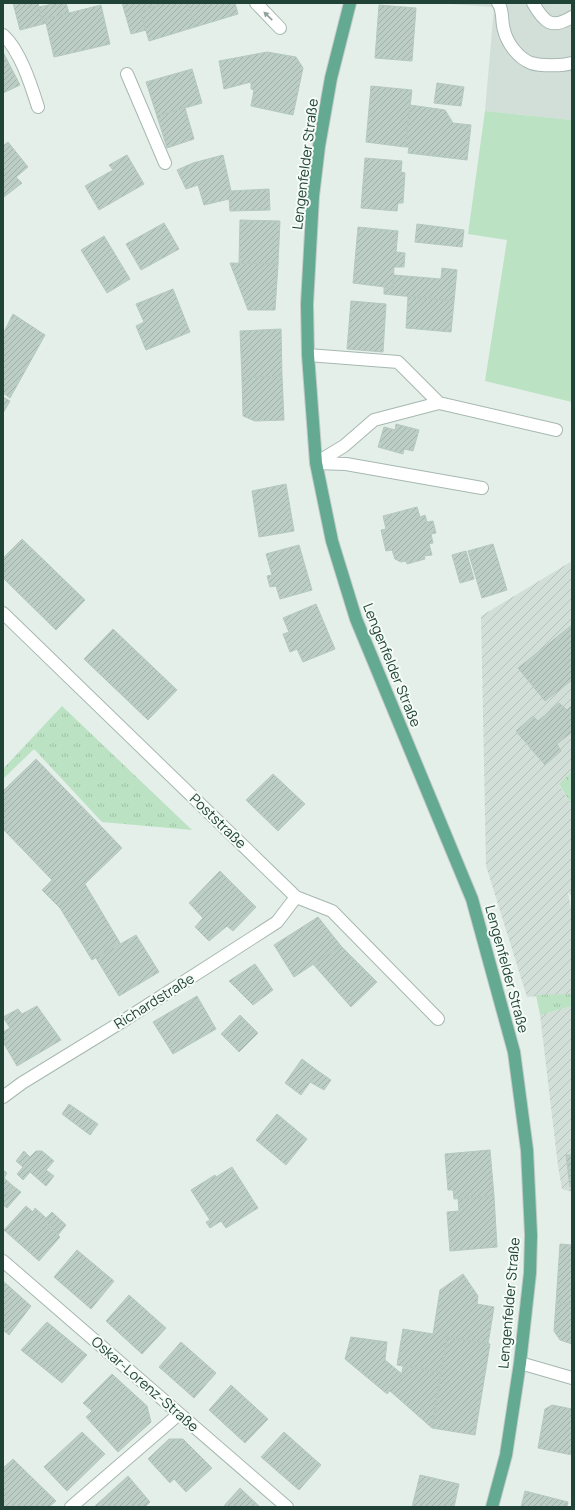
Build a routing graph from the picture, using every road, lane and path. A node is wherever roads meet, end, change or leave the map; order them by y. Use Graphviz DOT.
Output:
graph roads {
  1 [pos="256,3"];
  2 [pos="350,3"];
  3 [pos="498,3"];
  4 [pos="533,3"];
  5 [pos="572,17"];
  6 [pos="280,28"];
  7 [pos="3,35"];
  8 [pos="572,63"];
  9 [pos="128,74"];
  10 [pos="38,107"];
  11 [pos="165,163"];
  12 [pos="308,355"];
  13 [pos="439,403"];
  14 [pos="556,430"];
  15 [pos="316,463"];
  16 [pos="482,488"];
  17 [pos="3,613"];
  18 [pos="296,896"];
  19 [pos="438,1019"];
  20 [pos="3,1097"];
  21 [pos="3,1261"];
  22 [pos="520,1363"];
  23 [pos="572,1378"];
  24 [pos="179,1414"];
  25 [pos="71,1507"];
  26 [pos="287,1507"];
  27 [pos="492,1507"];
  6 -- 1 [label="street, one-way"];
  2 -- 12 [label="main road, Lengenfelder Straße"];
  3 -- 8 [label="street"];
  4 -- 5 [label="street"];
  7 -- 10 [label="street"];
  9 -- 11 [label="street"];
  12 -- 13 [label="street"];
  12 -- 15 [label="main road, Lengenfelder Straße"];
  13 -- 14 [label="street"];
  13 -- 15 [label="street"];
  15 -- 16 [label="street"];
  15 -- 22 [label="main road, Lengenfelder Straße"];
  17 -- 18 [label="street, Poststraße"];
  18 -- 19 [label="street, Poststraße"];
  18 -- 20 [label="street, Richardstraße"];
  21 -- 24 [label="street, Oskar-Lorenz-Straße"];
  22 -- 23 [label="street"];
  22 -- 27 [label="main road, Lengenfelder Straße"];
  24 -- 25 [label="street"];
  24 -- 26 [label="street, Oskar-Lorenz-Straße"];
}
